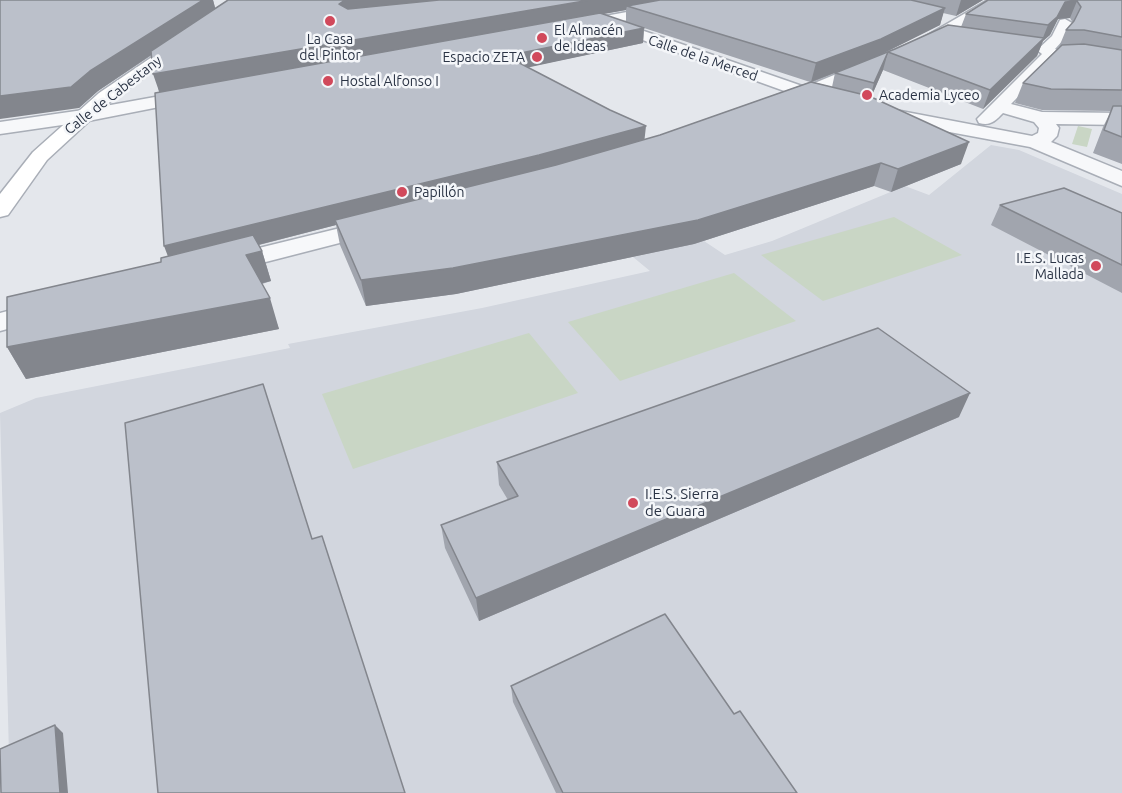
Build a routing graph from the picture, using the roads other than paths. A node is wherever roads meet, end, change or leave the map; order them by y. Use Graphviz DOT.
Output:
graph roads {
  1 [pos="714,0"];
  2 [pos="990,1"];
  3 [pos="241,2"];
  4 [pos="218,5"];
  5 [pos="601,21"];
  6 [pos="551,30"];
  7 [pos="1081,35"];
  8 [pos="1044,52"];
  9 [pos="1122,63"];
  10 [pos="215,91"];
  11 [pos="806,93"];
  12 [pos="105,97"];
  13 [pos="832,101"];
  14 [pos="999,106"];
  15 [pos="132,107"];
  16 [pos="871,111"];
  17 [pos="759,112"];
  18 [pos="83,116"];
  19 [pos="1041,118"];
  20 [pos="1122,119"];
  21 [pos="0,128"];
  22 [pos="978,133"];
  23 [pos="1035,142"];
  24 [pos="1122,179"];
  25 [pos="4,192"];
  26 [pos="407,218"];
  27 [pos="198,271"];
  28 [pos="72,303"];
  29 [pos="0,322"];
  1 -- 5 [label="street"];
  2 -- 11 [label="street"];
  3 -- 4 [label="street"];
  3 -- 12 [label="street, Calle de Cabestany"];
  5 -- 6 [label="street"];
  5 -- 11 [label="street, Calle de la Merced"];
  7 -- 8 [label="street"];
  8 -- 9 [label="street"];
  8 -- 14 [label="street"];
  10 -- 15 [label="street"];
  11 -- 13 [label="street, Calle de la Merced"];
  11 -- 17 [label="street"];
  12 -- 15 [label="street"];
  12 -- 18 [label="street, Calle de Cabestany"];
  14 -- 19 [label="street"];
  14 -- 22 [label="street"];
  15 -- 18 [label="street"];
  16 -- 22 [label="street"];
  18 -- 21 [label="street"];
  18 -- 25 [label="street, Calle de Cabestany"];
  19 -- 20 [label="street"];
  19 -- 23 [label="street"];
  22 -- 23 [label="street"];
  23 -- 24 [label="street"];
  26 -- 27 [label="street"];
  28 -- 29 [label="street"];
}
